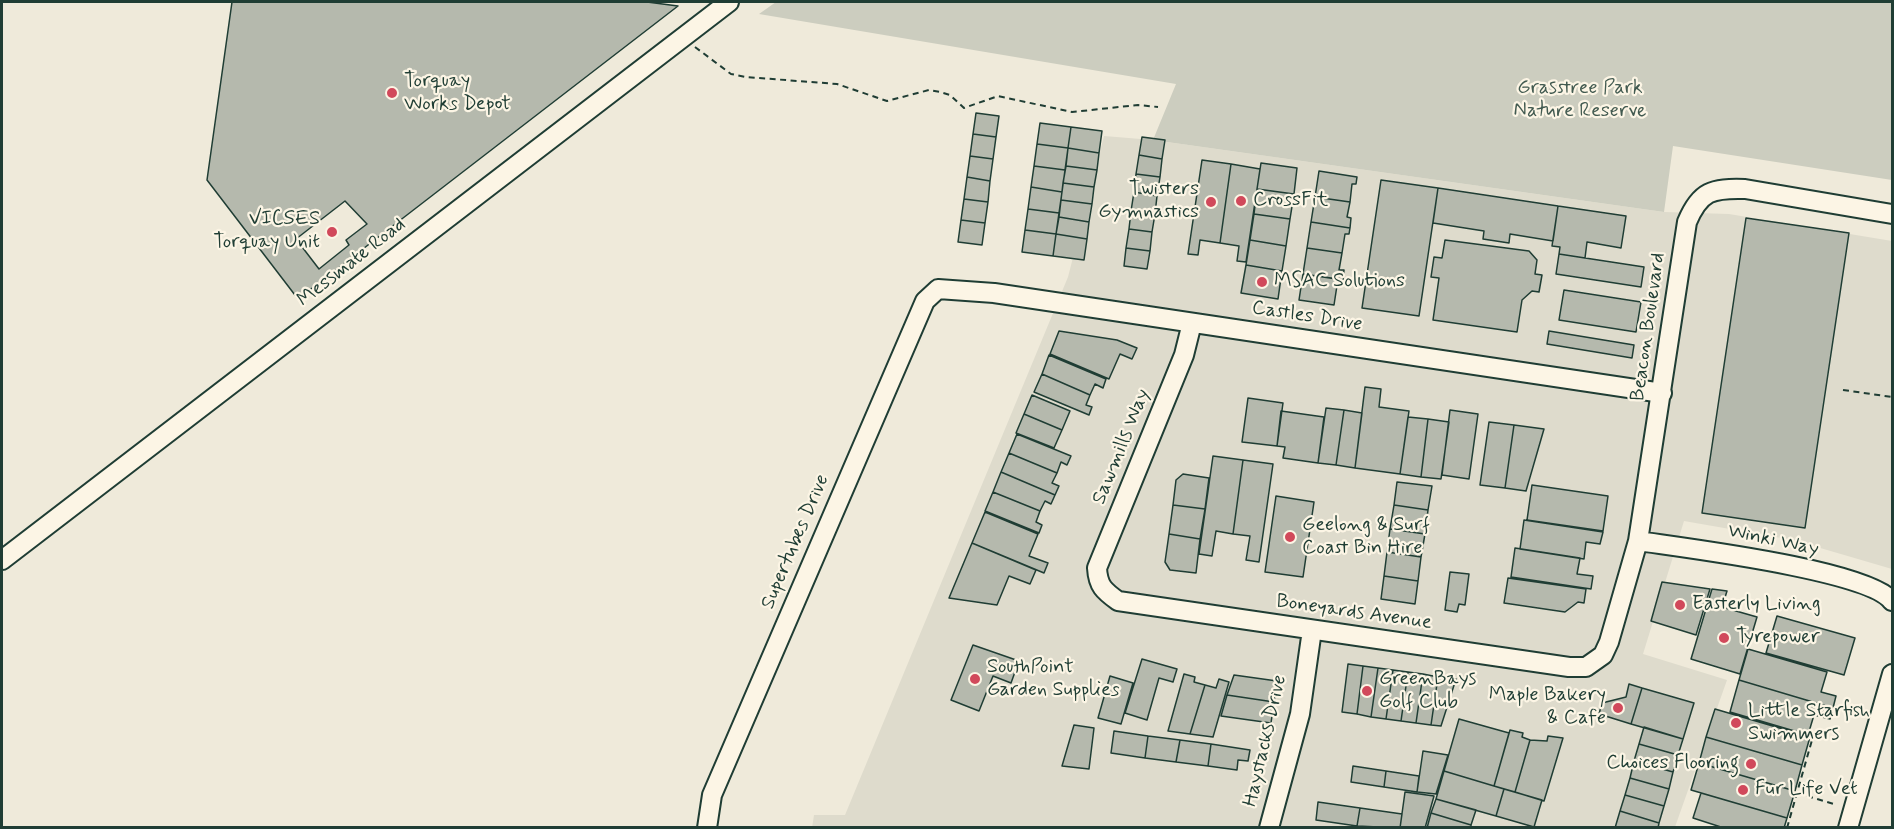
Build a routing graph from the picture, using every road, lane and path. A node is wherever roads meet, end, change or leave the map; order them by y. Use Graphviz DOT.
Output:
graph roads {
  1 [pos="729,2"];
  2 [pos="686,35"];
  3 [pos="1158,106"];
  4 [pos="1893,214"];
  5 [pos="945,288"];
  6 [pos="1192,323"];
  7 [pos="1844,390"];
  8 [pos="1662,393"];
  9 [pos="1893,397"];
  10 [pos="1638,541"];
  11 [pos="2,560"];
  12 [pos="1101,588"];
  13 [pos="1893,601"];
  14 [pos="1311,630"];
  15 [pos="1603,655"];
  16 [pos="1893,674"];
  17 [pos="1812,740"];
  18 [pos="1797,793"];
  19 [pos="1834,804"];
  20 [pos="707,828"];
  21 [pos="1269,828"];
  22 [pos="1787,828"];
  23 [pos="1848,828"];
  1 -- 2 [label="street, Messmate Road"];
  2 -- 3 [label="path"];
  2 -- 11 [label="street, Messmate Road"];
  4 -- 8 [label="street, Beacon Boulevard"];
  5 -- 6 [label="street, Castles Drive"];
  5 -- 20 [label="street, Supertubes Drive"];
  6 -- 8 [label="street, Castles Drive"];
  6 -- 12 [label="street, Sawmills Way"];
  7 -- 9 [label="path"];
  8 -- 10 [label="street, Beacon Boulevard"];
  10 -- 13 [label="street, Winki Way"];
  10 -- 15 [label="street, Beacon Boulevard"];
  12 -- 14 [label="street, Boneyards Avenue"];
  14 -- 15 [label="street, Boneyards Avenue"];
  14 -- 21 [label="street, Haystacks Drive"];
  16 -- 23 [label="street"];
  17 -- 18 [label="path"];
  18 -- 19 [label="path"];
  18 -- 22 [label="path"];
}
